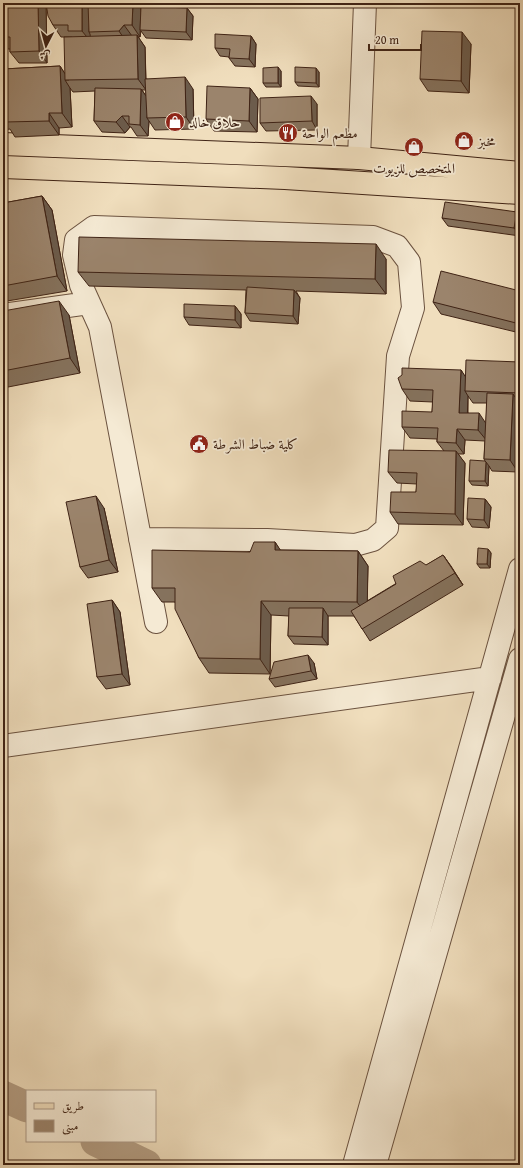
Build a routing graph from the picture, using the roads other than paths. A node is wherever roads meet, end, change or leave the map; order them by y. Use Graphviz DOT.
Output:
graph roads {
  1 [pos="365,3"];
  2 [pos="3,144"];
  3 [pos="359,158"];
  4 [pos="3,167"];
  5 [pos="520,173"];
  6 [pos="520,193"];
  7 [pos="89,303"];
  8 [pos="3,315"];
  9 [pos="140,539"];
  10 [pos="520,570"];
  11 [pos="156,622"];
  12 [pos="520,659"];
  13 [pos="490,678"];
  14 [pos="3,746"];
  15 [pos="373,1136"];
  16 [pos="354,1165"];
  17 [pos="375,1165"];
  1 -- 3 [label="street"];
  2 -- 3 [label="main road"];
  3 -- 5 [label="main road"];
  4 -- 6 [label="main road"];
  7 -- 8 [label="street"];
  7 -- 9 [label="street"];
  7 -- 9 [label="street"];
  9 -- 11 [label="street"];
  10 -- 13 [label="street"];
  12 -- 15 [label="street"];
  13 -- 14 [label="street"];
  13 -- 15 [label="street"];
  15 -- 16 [label="street"];
  15 -- 17 [label="street"];
}
